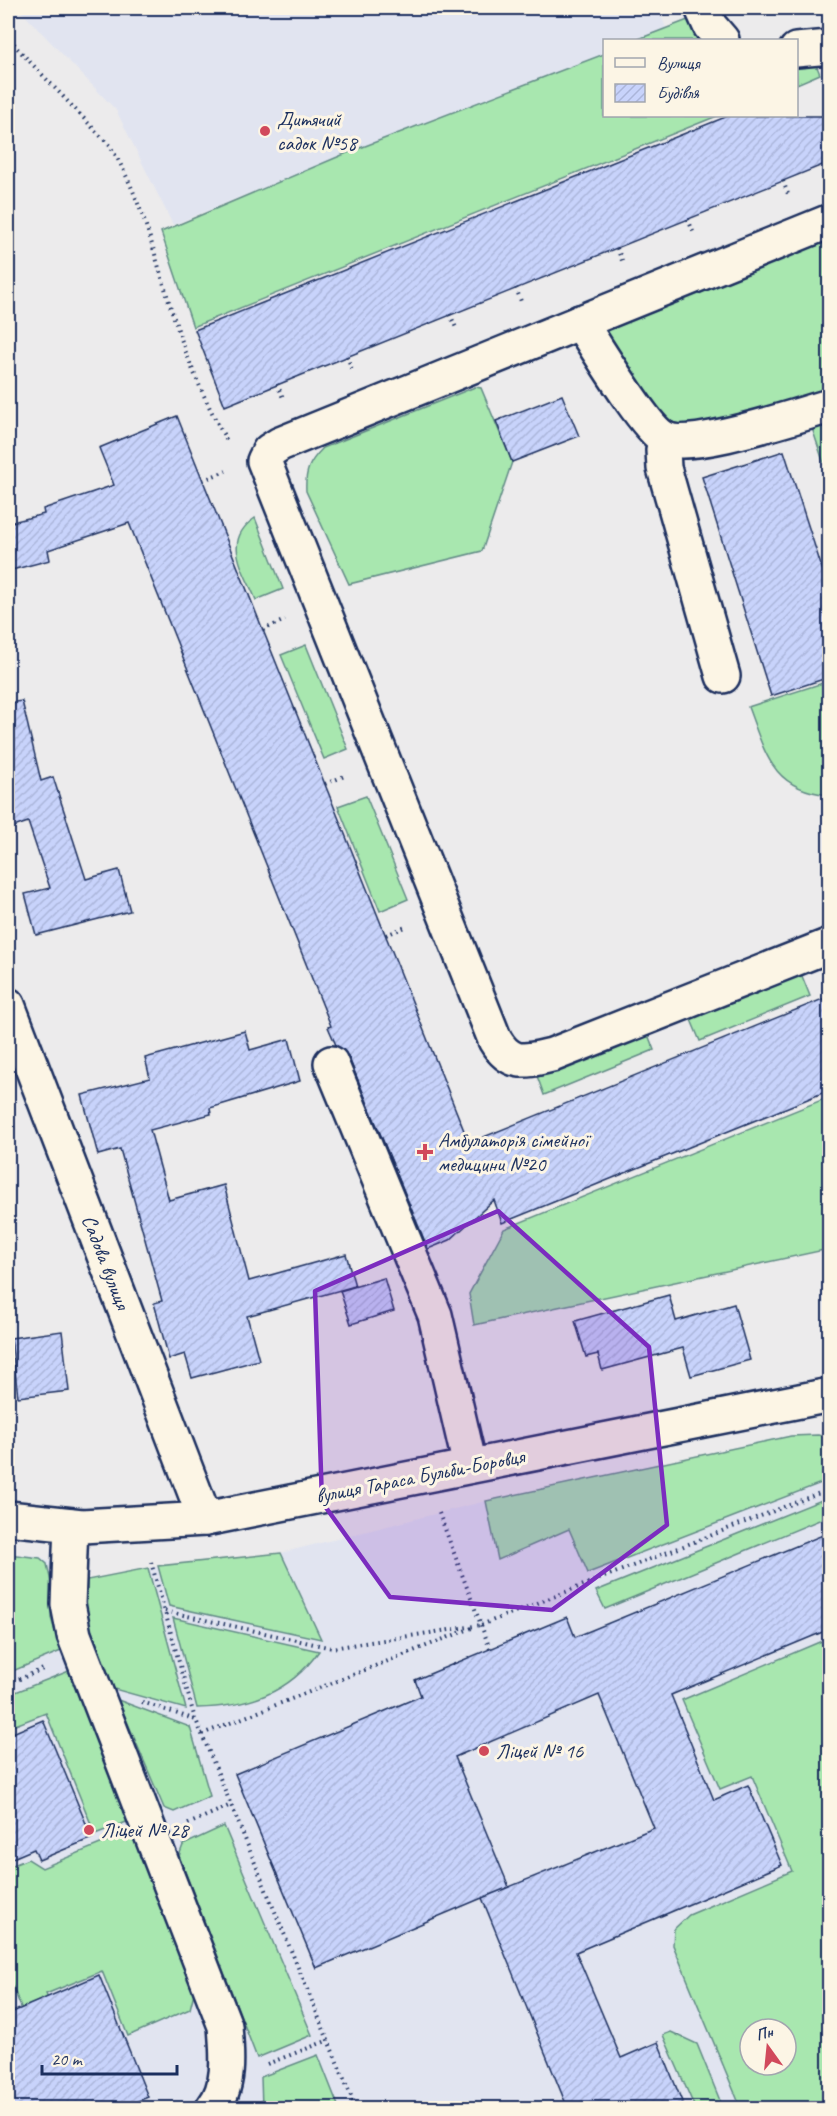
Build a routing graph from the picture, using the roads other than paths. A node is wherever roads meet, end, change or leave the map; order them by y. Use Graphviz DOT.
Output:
graph roads {
  1 [pos="702,8"];
  2 [pos="721,39"];
  3 [pos="830,47"];
  4 [pos="798,50"];
  5 [pos="830,221"];
  6 [pos="580,322"];
  7 [pos="830,406"];
  8 [pos="666,439"];
  9 [pos="723,676"];
  10 [pos="830,945"];
  11 [pos="8,1005"];
  12 [pos="331,1063"];
  13 [pos="830,1395"];
  14 [pos="470,1466"];
  15 [pos="8,1518"];
  16 [pos="205,1519"];
  17 [pos="71,1525"];
  18 [pos="218,2095"];
  1 -- 2 [label="street"];
  3 -- 4 [label="street"];
  5 -- 6 [label="street"];
  6 -- 8 [label="street"];
  6 -- 10 [label="street"];
  7 -- 8 [label="street"];
  8 -- 9 [label="street"];
  11 -- 16 [label="street, Садова вулиця"];
  12 -- 14 [label="street"];
  13 -- 14 [label="street, вулиця Тараса Бульби-Боровця"];
  14 -- 16 [label="street, вулиця Тараса Бульби-Боровця"];
  15 -- 17 [label="street, вулиця Тараса Бульби-Боровця"];
  16 -- 17 [label="street, вулиця Тараса Бульби-Боровця"];
  17 -- 18 [label="street"];
}
